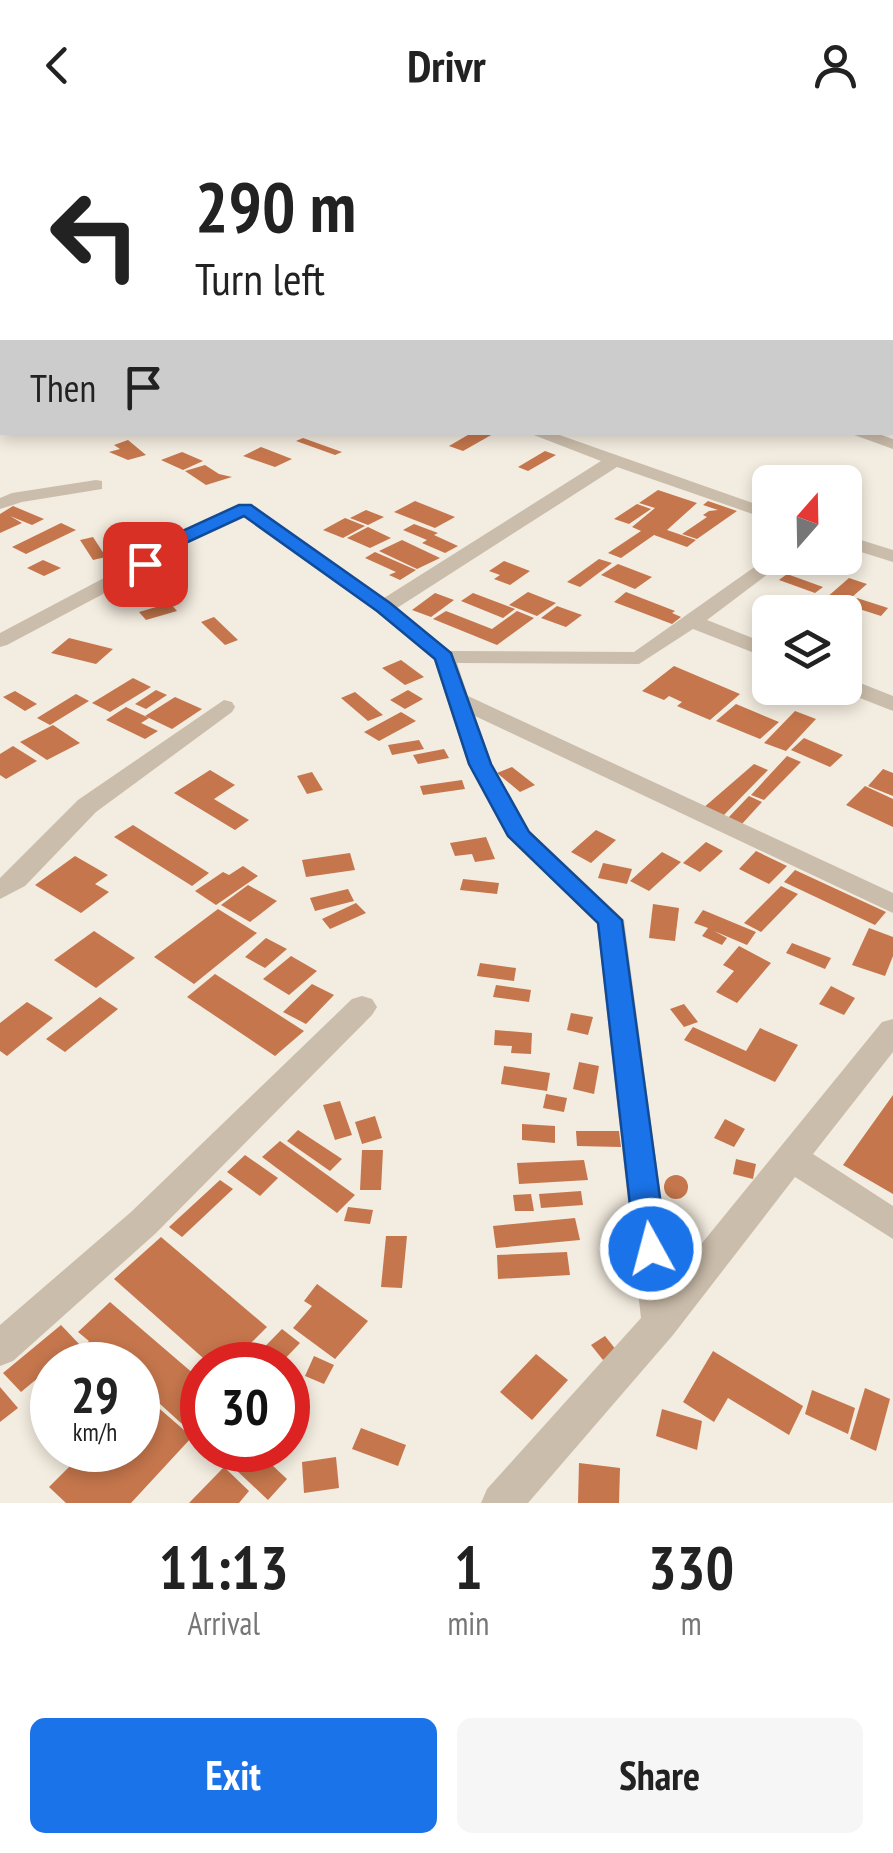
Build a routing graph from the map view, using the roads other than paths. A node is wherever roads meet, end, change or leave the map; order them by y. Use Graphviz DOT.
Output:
graph roads {
  1 [pos="542,435"];
  2 [pos="864,435"];
  3 [pos="893,444"];
  4 [pos="614,462"];
  5 [pos="96,484"];
  6 [pos="0,504"];
  7 [pos="752,510"];
  8 [pos="862,546"];
  9 [pos="893,556"];
  10 [pos="756,575"];
  11 [pos="384,607"];
  12 [pos="692,621"];
  13 [pos="5,633"];
  14 [pos="752,646"];
  15 [pos="444,657"];
  16 [pos="862,691"];
  17 [pos="460,700"];
  18 [pos="893,704"];
  19 [pos="224,707"];
  20 [pos="0,890"];
  21 [pos="893,904"];
  22 [pos="362,1007"];
  23 [pos="893,1030"];
  24 [pos="794,1159"];
  25 [pos="893,1224"];
  26 [pos="660,1322"];
  27 [pos="0,1349"];
  28 [pos="501,1503"];
  1 -- 4 [label="street"];
  2 -- 3 [label="street"];
  4 -- 7 [label="street"];
  4 -- 11 [label="street"];
  5 -- 6 [label="street"];
  8 -- 9 [label="street"];
  10 -- 12 [label="street"];
  11 -- 13 [label="street"];
  11 -- 15 [label="street"];
  12 -- 14 [label="street"];
  12 -- 15 [label="street"];
  15 -- 17 [label="street"];
  16 -- 18 [label="street"];
  17 -- 21 [label="street"];
  17 -- 26 [label="street"];
  19 -- 20 [label="street"];
  22 -- 27 [label="street"];
  23 -- 24 [label="street"];
  24 -- 25 [label="street"];
  24 -- 26 [label="street"];
  26 -- 28 [label="street"];
}
